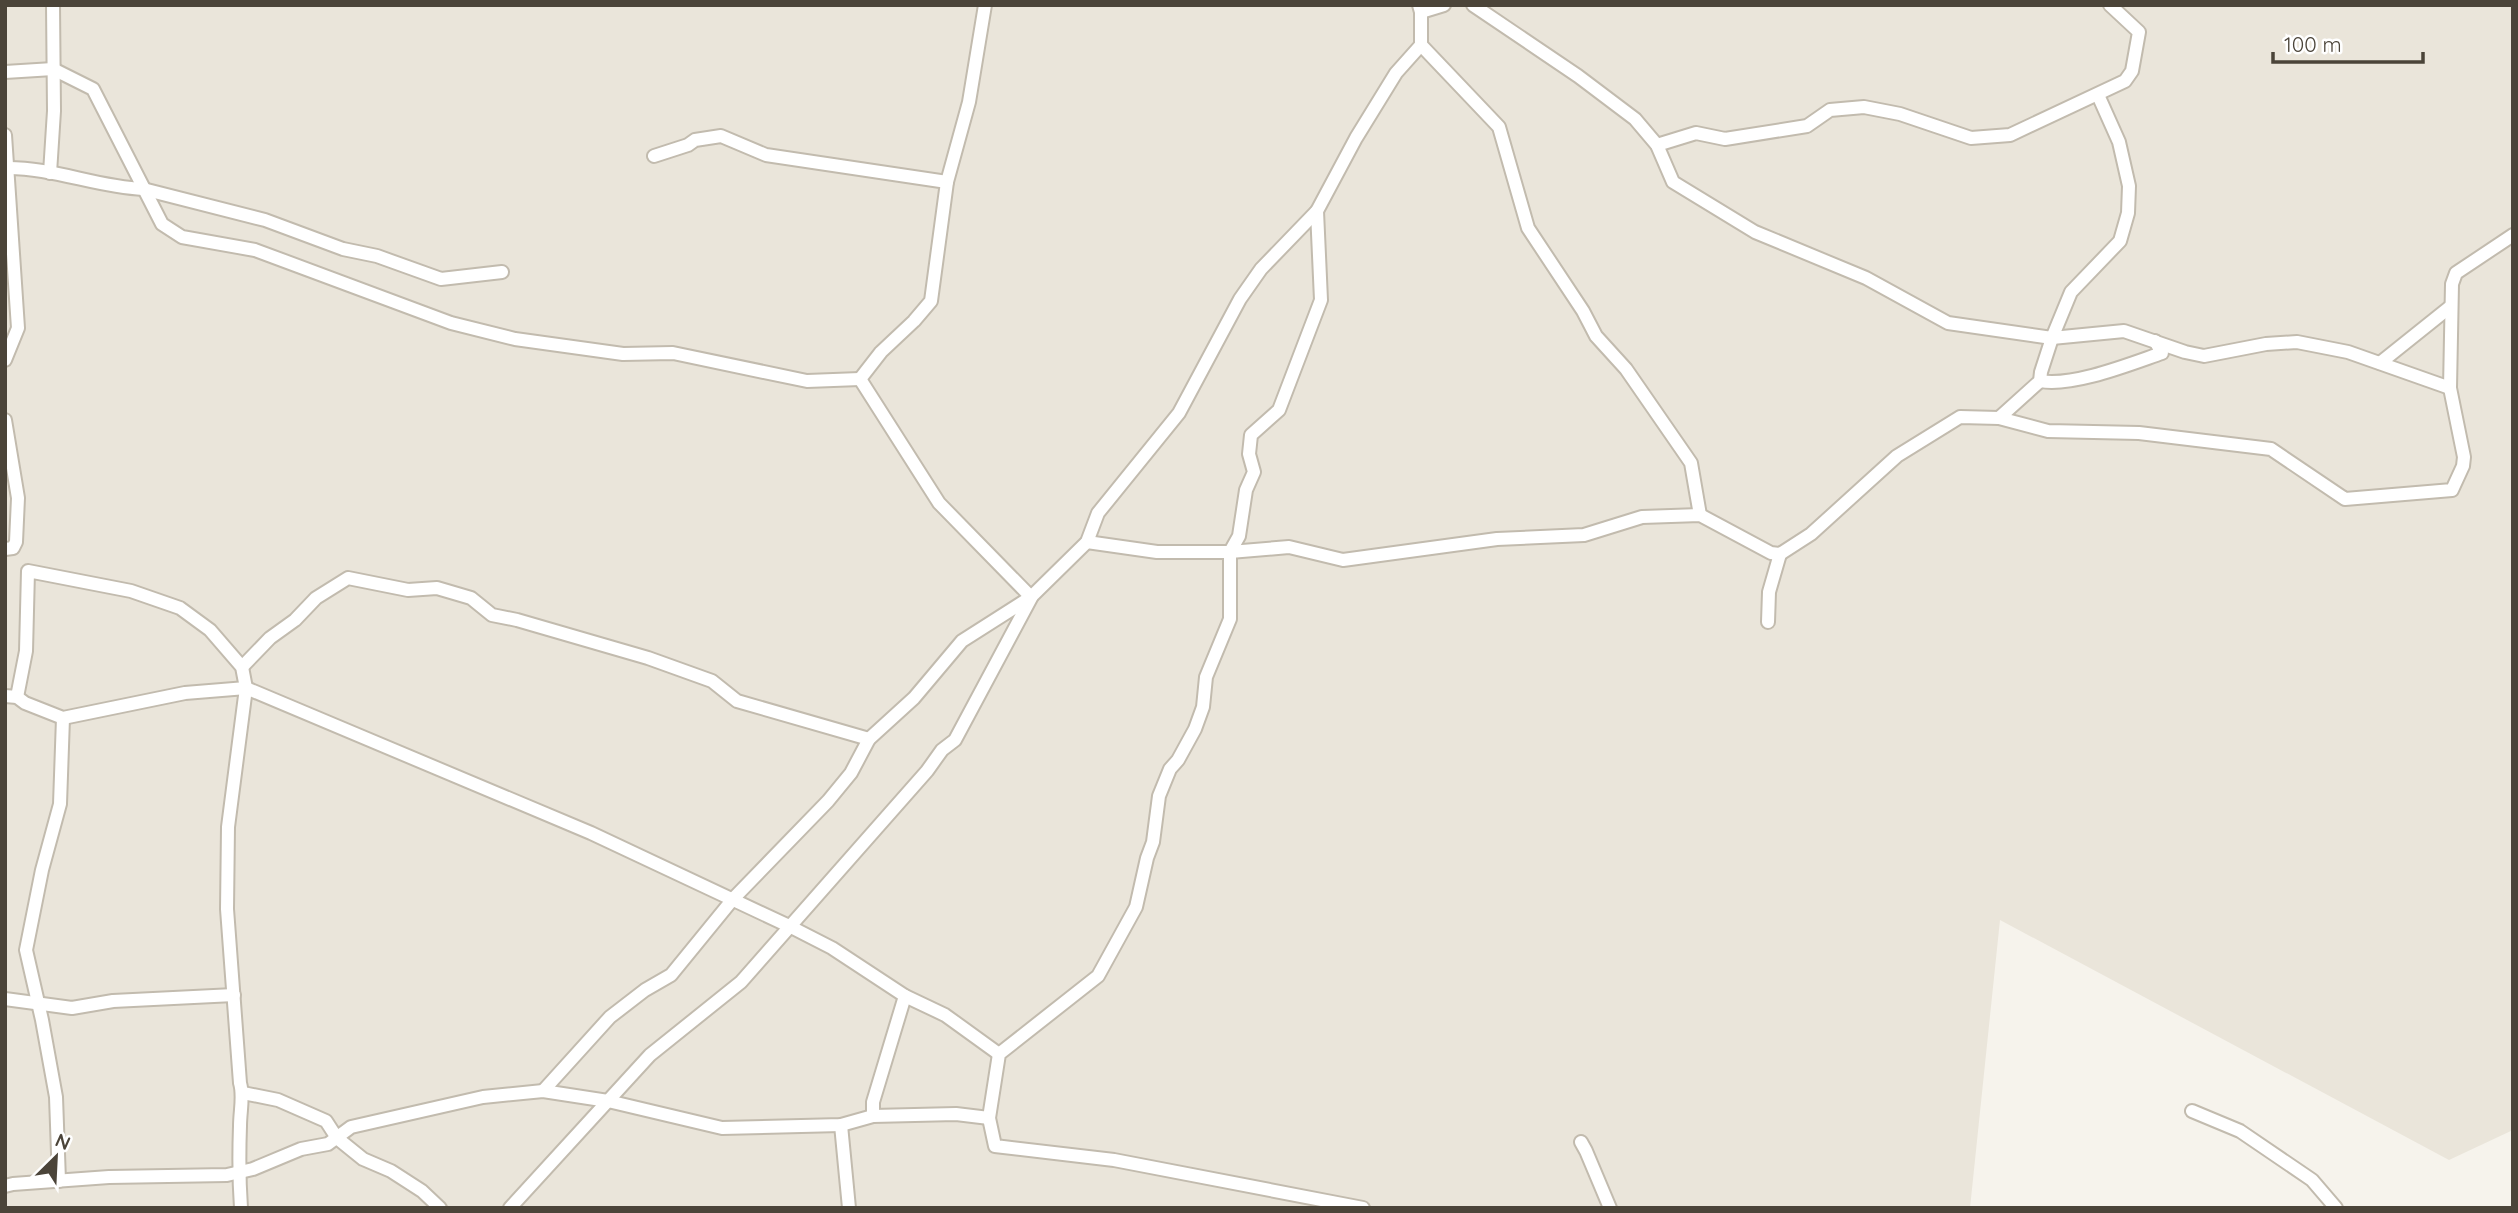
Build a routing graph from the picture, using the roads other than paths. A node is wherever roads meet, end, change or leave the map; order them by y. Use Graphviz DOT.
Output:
graph roads {
  1 [pos="53,5"];
  2 [pos="985,5"];
  3 [pos="1444,5"];
  4 [pos="1473,5"];
  5 [pos="2110,5"];
  6 [pos="1420,8"];
  7 [pos="1421,45"];
  8 [pos="53,69"];
  9 [pos="5,72"];
  10 [pos="2098,95"];
  11 [pos="5,135"];
  12 [pos="1657,145"];
  13 [pos="654,156"];
  14 [pos="6,168"];
  15 [pos="50,173"];
  16 [pos="947,182"];
  17 [pos="142,189"];
  18 [pos="1317,211"];
  19 [pos="2513,235"];
  20 [pos="502,272"];
  21 [pos="11,275"];
  22 [pos="2450,307"];
  23 [pos="2052,338"];
  24 [pos="2155,341"];
  25 [pos="5,360"];
  26 [pos="2380,363"];
  27 [pos="860,379"];
  28 [pos="2040,381"];
  29 [pos="2450,388"];
  30 [pos="1999,418"];
  31 [pos="5,420"];
  32 [pos="8,449"];
  33 [pos="1700,515"];
  34 [pos="1087,542"];
  35 [pos="5,549"];
  36 [pos="1230,551"];
  37 [pos="1780,554"];
  38 [pos="1031,597"];
  39 [pos="1768,622"];
  40 [pos="242,667"];
  41 [pos="246,688"];
  42 [pos="11,696"];
  43 [pos="63,718"];
  44 [pos="869,739"];
  45 [pos="733,899"];
  46 [pos="789,926"];
  47 [pos="234,995"];
  48 [pos="905,996"];
  49 [pos="5,999"];
  50 [pos="37,1005"];
  51 [pos="999,1054"];
  52 [pos="543,1091"];
  53 [pos="243,1093"];
  54 [pos="608,1101"];
  55 [pos="2192,1111"];
  56 [pos="873,1116"];
  57 [pos="989,1118"];
  58 [pos="841,1125"];
  59 [pos="337,1139"];
  60 [pos="1580,1142"];
  61 [pos="239,1171"];
  62 [pos="60,1181"];
  63 [pos="5,1186"];
  64 [pos="241,1208"];
  65 [pos="440,1208"];
  66 [pos="510,1208"];
  67 [pos="849,1208"];
  68 [pos="1363,1208"];
  69 [pos="1609,1208"];
  70 [pos="2336,1208"];
  1 -- 8 [label="street"];
  2 -- 16 [label="street"];
  3 -- 6 [label="street"];
  4 -- 12 [label="street"];
  5 -- 10 [label="street"];
  6 -- 7 [label="street"];
  7 -- 18 [label="street"];
  7 -- 33 [label="street"];
  8 -- 9 [label="street"];
  8 -- 15 [label="street"];
  8 -- 17 [label="street"];
  10 -- 12 [label="street"];
  10 -- 23 [label="street"];
  11 -- 14 [label="street"];
  12 -- 23 [label="street"];
  13 -- 16 [label="street"];
  14 -- 15 [label="street"];
  14 -- 21 [label="street"];
  15 -- 17 [label="street"];
  16 -- 27 [label="street"];
  17 -- 20 [label="street"];
  17 -- 27 [label="street"];
  18 -- 34 [label="street"];
  18 -- 36 [label="street"];
  19 -- 22 [label="street"];
  21 -- 25 [label="street"];
  22 -- 26 [label="street"];
  22 -- 29 [label="street"];
  23 -- 24 [label="street"];
  23 -- 28 [label="street"];
  24 -- 26 [label="street"];
  24 -- 28 [label="street"];
  26 -- 29 [label="street"];
  27 -- 38 [label="street"];
  28 -- 30 [label="street"];
  29 -- 30 [label="street"];
  30 -- 37 [label="street"];
  31 -- 32 [label="street"];
  32 -- 35 [label="street"];
  33 -- 36 [label="street"];
  33 -- 37 [label="street"];
  34 -- 36 [label="street"];
  34 -- 38 [label="street"];
  36 -- 51 [label="street"];
  37 -- 39 [label="street"];
  38 -- 44 [label="street"];
  38 -- 46 [label="street"];
  40 -- 41 [label="street"];
  40 -- 42 [label="street"];
  40 -- 44 [label="street"];
  41 -- 43 [label="street"];
  41 -- 45 [label="street"];
  41 -- 47 [label="street"];
  42 -- 43 [label="street"];
  43 -- 50 [label="street"];
  44 -- 45 [label="street"];
  45 -- 46 [label="street"];
  45 -- 52 [label="street"];
  46 -- 48 [label="street"];
  46 -- 54 [label="street"];
  47 -- 50 [label="street"];
  47 -- 53 [label="street"];
  48 -- 51 [label="street"];
  48 -- 56 [label="street"];
  49 -- 50 [label="street"];
  50 -- 62 [label="street"];
  51 -- 57 [label="street"];
  52 -- 54 [label="street"];
  52 -- 59 [label="street"];
  53 -- 59 [label="street"];
  53 -- 61 [label="street"];
  54 -- 58 [label="street"];
  54 -- 66 [label="street"];
  55 -- 70 [label="street"];
  56 -- 57 [label="street"];
  56 -- 58 [label="street"];
  57 -- 68 [label="street"];
  58 -- 67 [label="street"];
  59 -- 61 [label="street"];
  59 -- 65 [label="street"];
  60 -- 69 [label="street"];
  61 -- 62 [label="street"];
  61 -- 64 [label="street"];
  62 -- 63 [label="street"];
}
